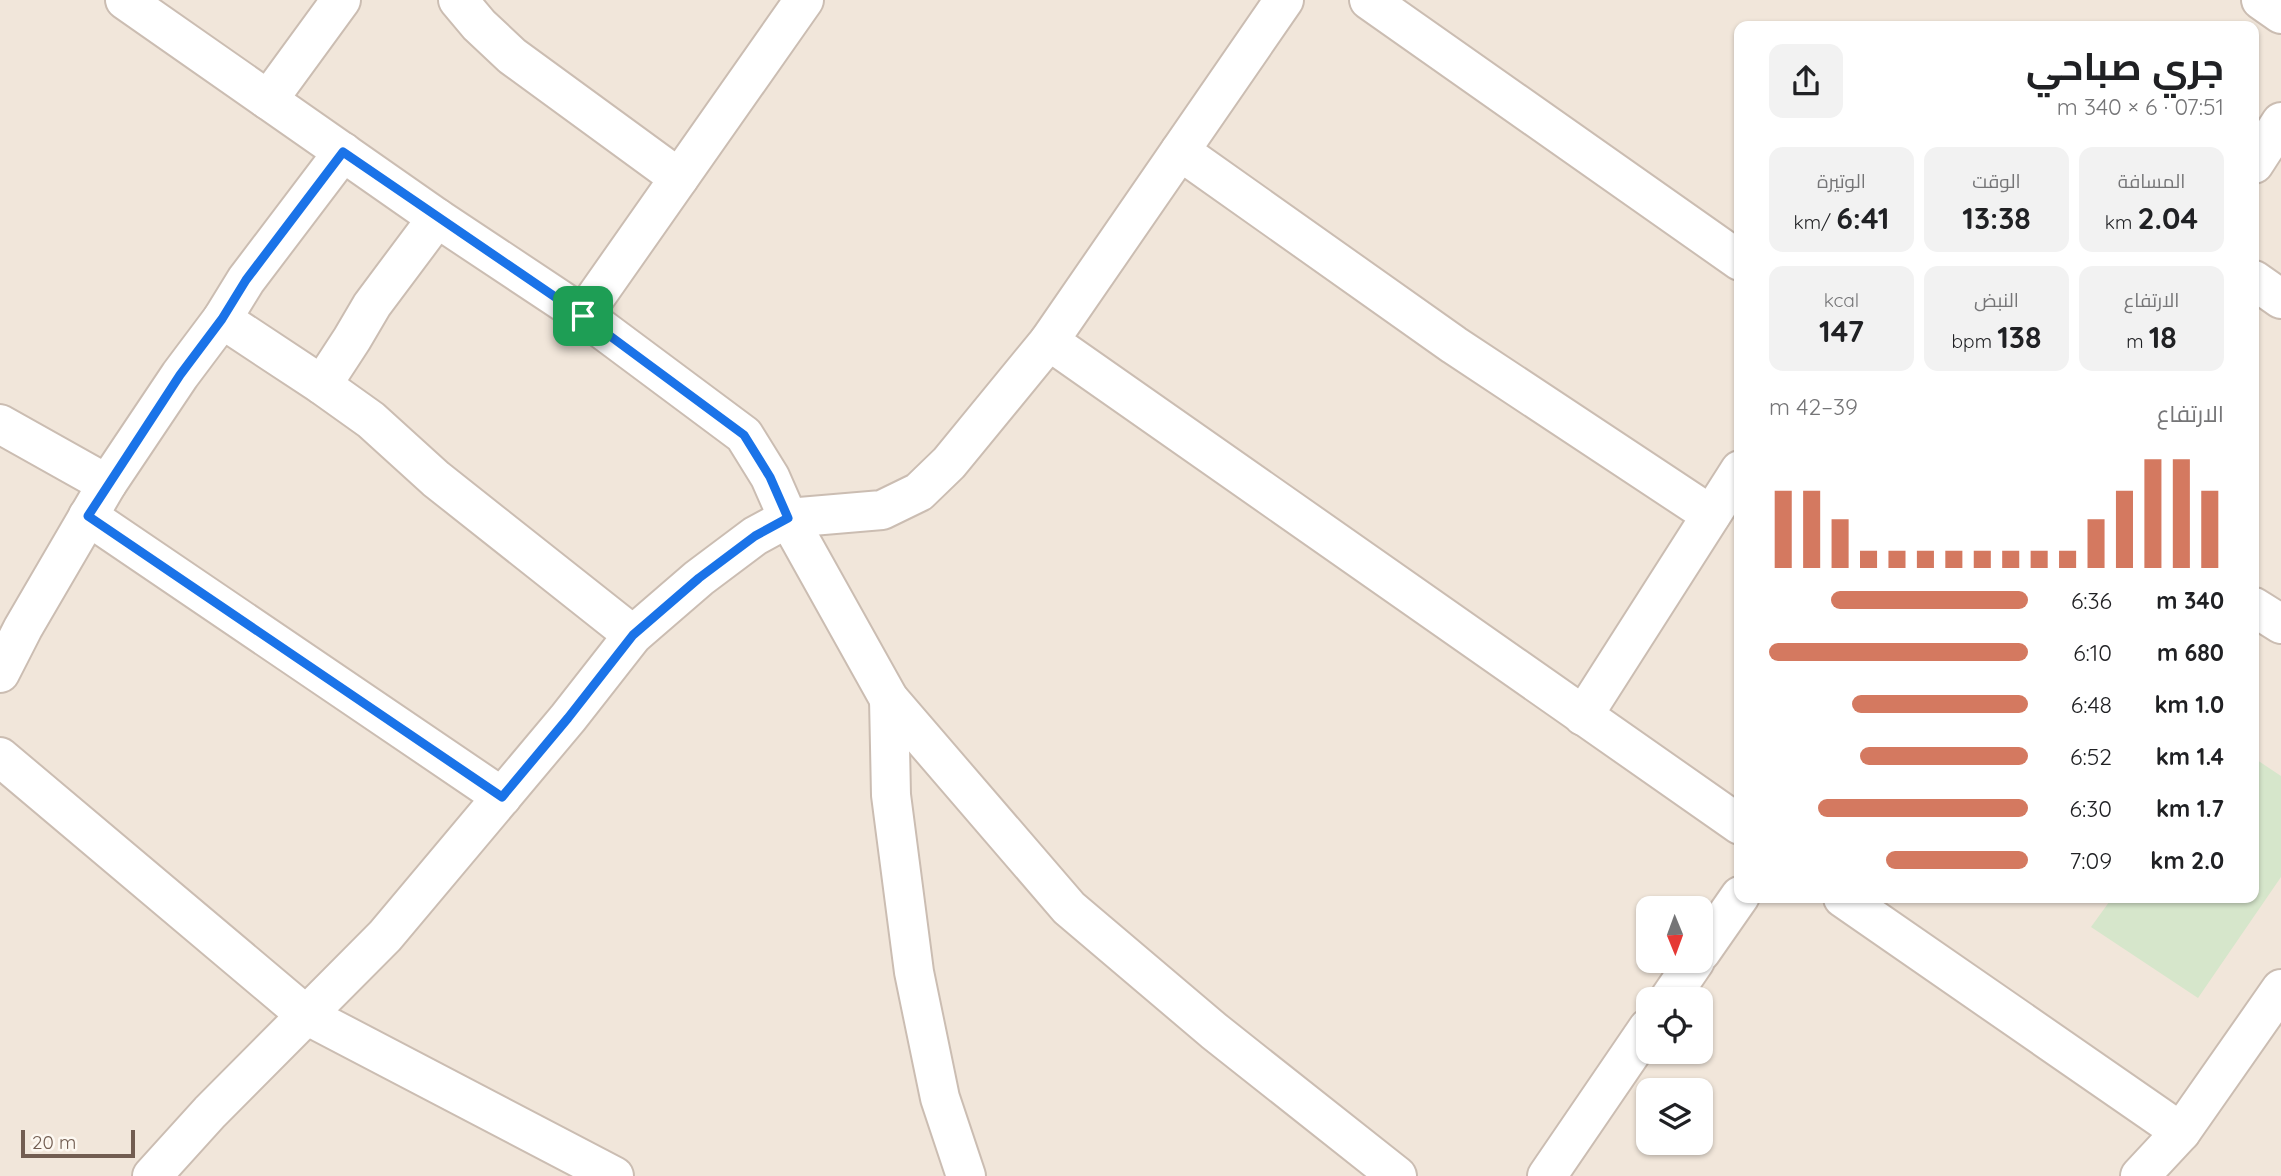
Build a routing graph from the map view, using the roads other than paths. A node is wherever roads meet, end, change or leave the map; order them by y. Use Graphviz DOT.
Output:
graph roads {
  1 [pos="125,0"];
  2 [pos="341,0"];
  3 [pos="459,0"];
  4 [pos="804,0"];
  5 [pos="1284,0"];
  6 [pos="1369,0"];
  7 [pos="2261,0"];
  8 [pos="2281,13"];
  9 [pos="268,100"];
  10 [pos="2281,122"];
  11 [pos="1180,151"];
  12 [pos="343,152"];
  13 [pos="2259,156"];
  14 [pos="679,178"];
  15 [pos="437,218"];
  16 [pos="1734,257"];
  17 [pos="2259,284"];
  18 [pos="2281,299"];
  19 [pos="583,316"];
  20 [pos="222,319"];
  21 [pos="1049,341"];
  22 [pos="322,385"];
  23 [pos="0,424"];
  24 [pos="1734,480"];
  25 [pos="97,500"];
  26 [pos="1711,516"];
  27 [pos="788,518"];
  28 [pos="2259,610"];
  29 [pos="2281,624"];
  30 [pos="633,635"];
  31 [pos="3,658"];
  32 [pos="889,699"];
  33 [pos="1583,716"];
  34 [pos="0,757"];
  35 [pos="502,797"];
  36 [pos="1734,821"];
  37 [pos="1735,903"];
  38 [pos="1850,903"];
  39 [pos="1713,935"];
  40 [pos="2281,989"];
  41 [pos="306,1016"];
  42 [pos="1636,1046"];
  43 [pos="2181,1132"];
  44 [pos="152,1176"];
  45 [pos="614,1176"];
  46 [pos="966,1176"];
  47 [pos="1397,1176"];
  48 [pos="1547,1176"];
  49 [pos="2140,1176"];
  1 -- 9 [label="street"];
  2 -- 9 [label="street"];
  3 -- 14 [label="street"];
  4 -- 14 [label="street"];
  5 -- 11 [label="street"];
  6 -- 16 [label="street"];
  7 -- 8 [label="street"];
  9 -- 12 [label="street"];
  10 -- 13 [label="street"];
  11 -- 21 [label="street"];
  11 -- 26 [label="street"];
  12 -- 15 [label="street"];
  12 -- 20 [label="street"];
  14 -- 19 [label="street"];
  15 -- 19 [label="street"];
  15 -- 22 [label="street"];
  17 -- 18 [label="street"];
  19 -- 27 [label="street"];
  20 -- 22 [label="street"];
  20 -- 25 [label="street"];
  21 -- 27 [label="street"];
  21 -- 33 [label="street"];
  22 -- 30 [label="street"];
  23 -- 25 [label="street"];
  24 -- 26 [label="street"];
  25 -- 31 [label="street"];
  25 -- 35 [label="street"];
  26 -- 33 [label="street"];
  27 -- 30 [label="street"];
  27 -- 32 [label="street"];
  28 -- 29 [label="street"];
  30 -- 35 [label="street"];
  32 -- 46 [label="street"];
  32 -- 47 [label="street"];
  33 -- 36 [label="street"];
  34 -- 41 [label="street"];
  35 -- 41 [label="street"];
  37 -- 39 [label="street"];
  38 -- 43 [label="street"];
  40 -- 43 [label="street"];
  41 -- 44 [label="street"];
  41 -- 45 [label="street"];
  42 -- 48 [label="street"];
  43 -- 49 [label="street"];
}
